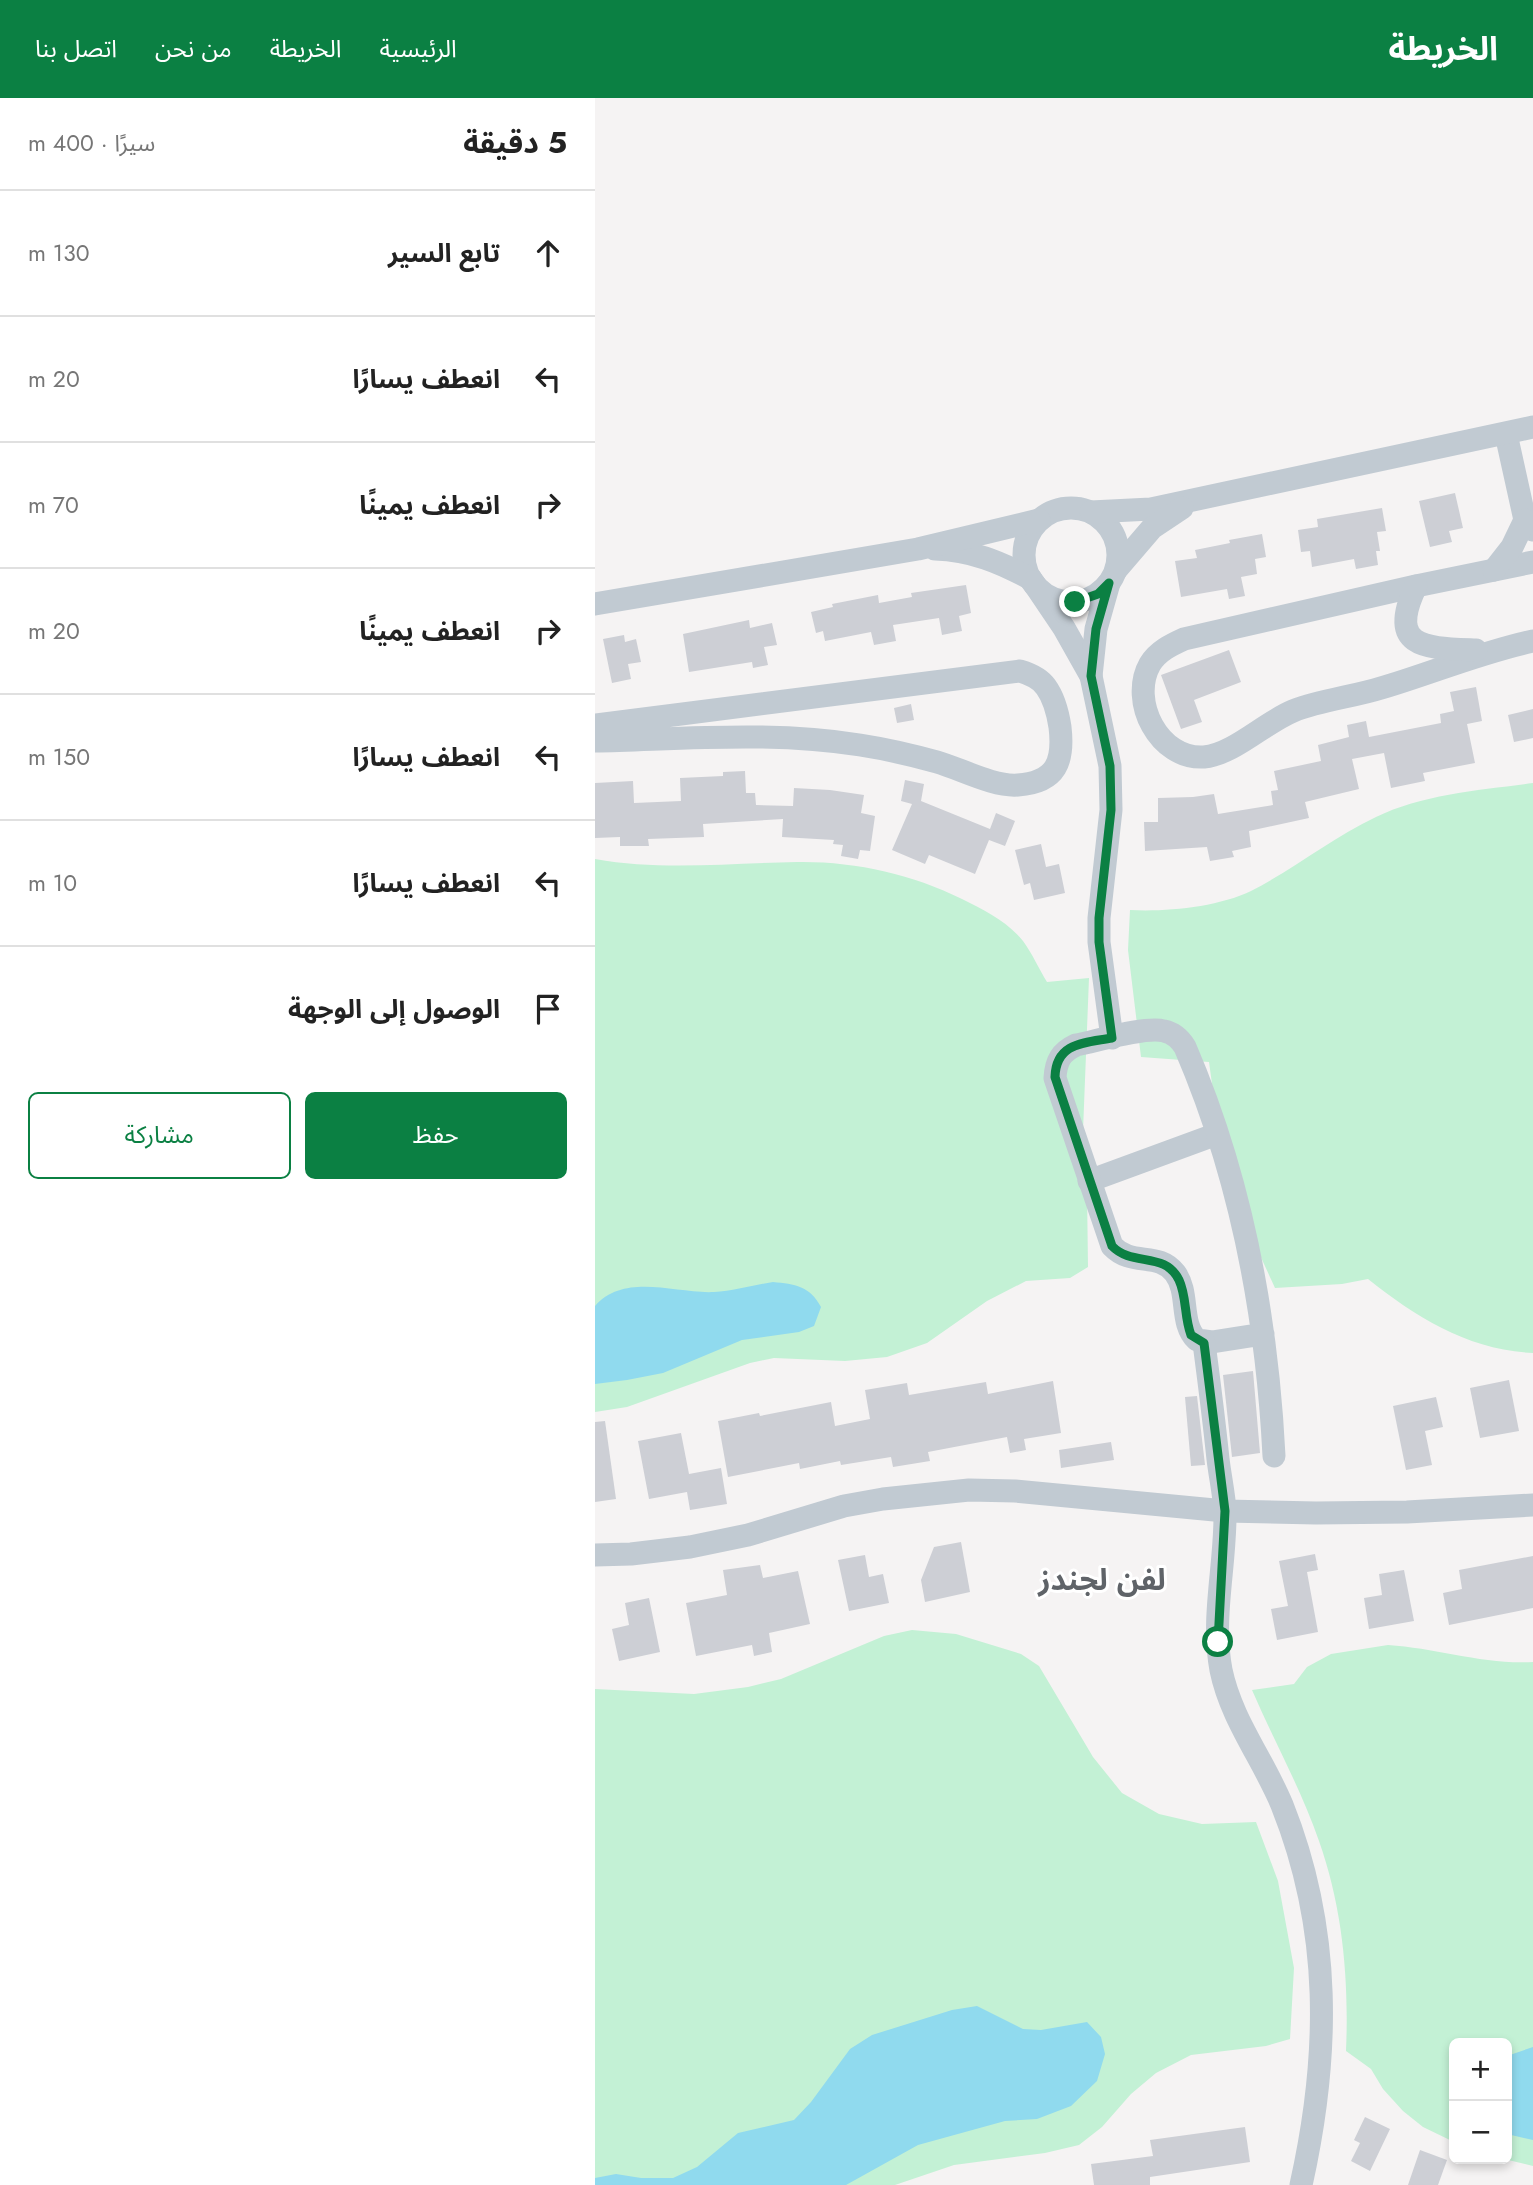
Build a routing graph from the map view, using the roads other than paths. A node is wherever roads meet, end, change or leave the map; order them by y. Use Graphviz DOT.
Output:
graph roads {
  1 [pos="1533,427"];
  2 [pos="1506,434"];
  3 [pos="1203,497"];
  4 [pos="1091,512"];
  5 [pos="1039,520"];
  6 [pos="1529,525"];
  7 [pos="918,549"];
  8 [pos="1533,562"];
  9 [pos="1494,570"];
  10 [pos="1112,577"];
  11 [pos="1032,580"];
  12 [pos="1416,586"];
  13 [pos="595,604"];
  14 [pos="1533,640"];
  15 [pos="1490,650"];
  16 [pos="1091,676"];
  17 [pos="595,725"];
  18 [pos="595,741"];
  19 [pos="1112,1038"];
  20 [pos="1217,1133"];
  21 [pos="1089,1181"];
  22 [pos="1263,1334"];
  23 [pos="1204,1343"];
  24 [pos="1274,1456"];
  25 [pos="1533,1505"];
  26 [pos="1225,1511"];
  27 [pos="595,1556"];
  28 [pos="1301,2185"];
  1 -- 2 [label="street"];
  2 -- 3 [label="street"];
  2 -- 6 [label="street"];
  3 -- 4 [label="street"];
  3 -- 10 [label="street"];
  4 -- 5 [label="street"];
  4 -- 10 [label="street"];
  5 -- 7 [label="street"];
  5 -- 11 [label="street"];
  6 -- 9 [label="street"];
  7 -- 11 [label="street"];
  7 -- 13 [label="street"];
  8 -- 9 [label="street"];
  9 -- 12 [label="street"];
  10 -- 11 [label="street"];
  10 -- 16 [label="street"];
  11 -- 16 [label="street"];
  12 -- 15 [label="street"];
  12 -- 15 [label="street"];
  14 -- 15 [label="street"];
  16 -- 19 [label="street"];
  17 -- 18 [label="street"];
  19 -- 20 [label="street"];
  19 -- 21 [label="street"];
  20 -- 21 [label="street"];
  20 -- 22 [label="street"];
  21 -- 23 [label="street"];
  22 -- 23 [label="street"];
  22 -- 24 [label="street"];
  23 -- 26 [label="street"];
  25 -- 26 [label="street"];
  26 -- 27 [label="street"];
  26 -- 28 [label="street"];
}
